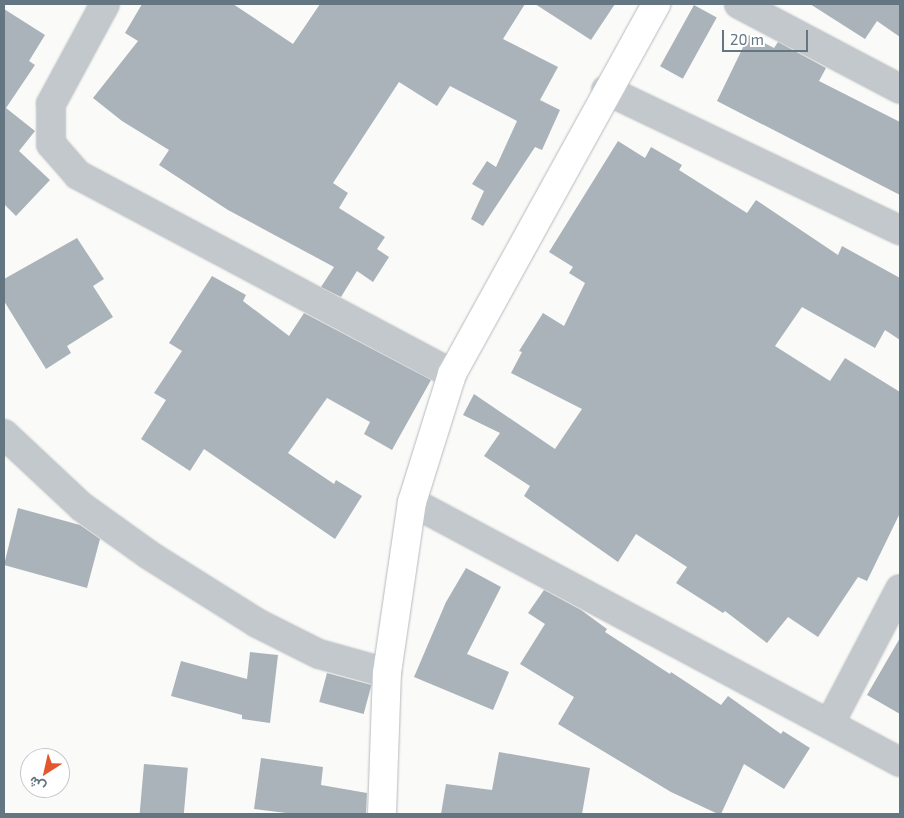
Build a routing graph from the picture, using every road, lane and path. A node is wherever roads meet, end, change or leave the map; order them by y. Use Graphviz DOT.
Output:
graph roads {
  1 [pos="105,4"];
  2 [pos="656,4"];
  3 [pos="739,4"];
  4 [pos="900,89"];
  5 [pos="606,90"];
  6 [pos="900,230"];
  7 [pos="452,374"];
  8 [pos="4,434"];
  9 [pos="412,502"];
  10 [pos="900,589"];
  11 [pos="387,673"];
  12 [pos="830,723"];
  13 [pos="900,762"];
  14 [pos="382,814"];
  1 -- 7 [label="street"];
  2 -- 5 [label="main road"];
  3 -- 4 [label="street"];
  5 -- 6 [label="street"];
  5 -- 7 [label="main road"];
  7 -- 9 [label="main road"];
  8 -- 11 [label="street"];
  9 -- 11 [label="main road"];
  9 -- 12 [label="street"];
  10 -- 12 [label="street"];
  11 -- 14 [label="main road"];
  12 -- 13 [label="street"];
}
